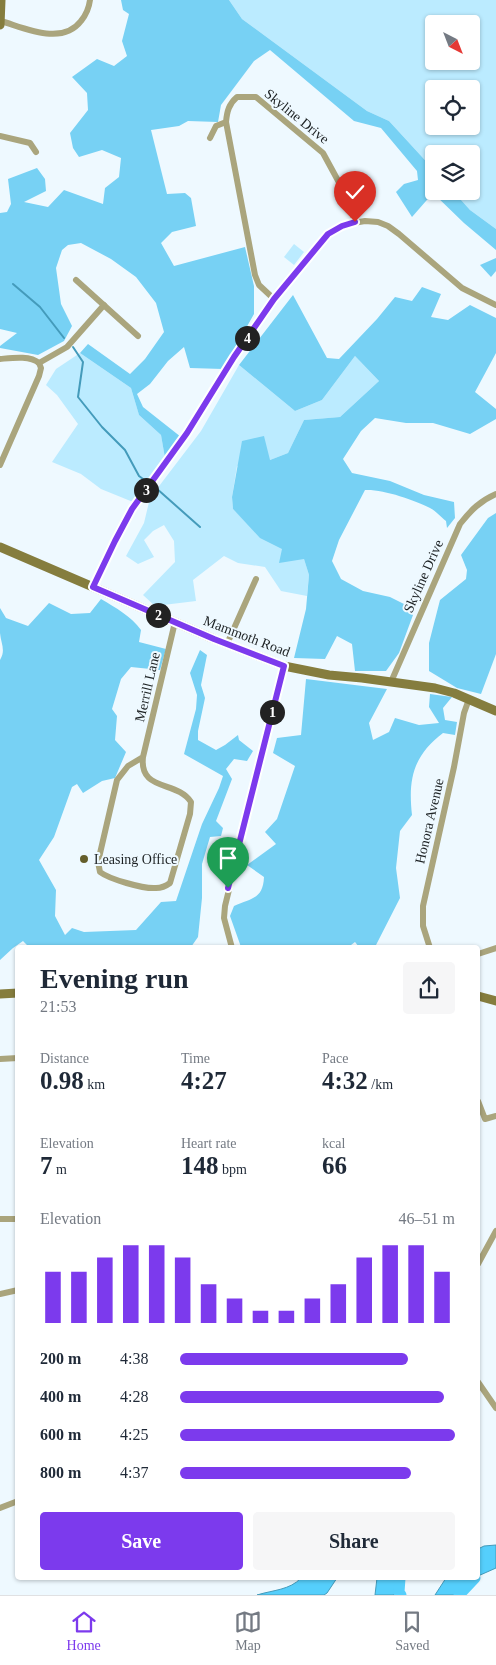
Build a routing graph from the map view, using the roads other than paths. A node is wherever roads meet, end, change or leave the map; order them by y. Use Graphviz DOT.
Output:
graph roads {
  1 [pos="1,0"];
  2 [pos="90,0"];
  3 [pos="0,21"];
  4 [pos="0,25"];
  5 [pos="226,122"];
  6 [pos="0,136"];
  7 [pos="210,138"];
  8 [pos="36,152"];
  9 [pos="355,222"];
  10 [pos="76,280"];
  11 [pos="274,299"];
  12 [pos="104,305"];
  13 [pos="496,305"];
  14 [pos="138,336"];
  15 [pos="0,359"];
  16 [pos="39,363"];
  17 [pos="0,465"];
  18 [pos="496,494"];
  19 [pos="0,547"];
  20 [pos="256,579"];
  21 [pos="93,587"];
  22 [pos="175,622"];
  23 [pos="226,644"];
  24 [pos="284,666"];
  25 [pos="391,682"];
  26 [pos="469,699"];
  27 [pos="496,711"];
  28 [pos="143,757"];
  29 [pos="231,945"];
  30 [pos="429,945"];
  31 [pos="496,948"];
  32 [pos="480,953"];
  33 [pos="15,993"];
  34 [pos="0,994"];
  35 [pos="480,996"];
  36 [pos="496,1000"];
  37 [pos="14,1058"];
  38 [pos="0,1059"];
  39 [pos="480,1110"];
  40 [pos="496,1116"];
  41 [pos="0,1219"];
  42 [pos="15,1219"];
  43 [pos="496,1231"];
  44 [pos="480,1260"];
  45 [pos="15,1291"];
  46 [pos="0,1294"];
  47 [pos="480,1385"];
  48 [pos="496,1408"];
  49 [pos="15,1502"];
  50 [pos="0,1508"];
  1 -- 3 [label="main road"];
  2 -- 3 [label="street"];
  3 -- 4 [label="main road"];
  5 -- 7 [label="street, Skyline Drive"];
  5 -- 9 [label="street, Skyline Drive"];
  5 -- 11 [label="street"];
  6 -- 8 [label="street"];
  9 -- 11 [label="street"];
  9 -- 13 [label="street"];
  10 -- 12 [label="street"];
  11 -- 21 [label="street"];
  12 -- 14 [label="street"];
  12 -- 16 [label="street"];
  15 -- 16 [label="street"];
  16 -- 17 [label="street"];
  18 -- 25 [label="street, Skyline Drive"];
  19 -- 21 [label="main road, Mammoth Road"];
  20 -- 23 [label="street"];
  21 -- 22 [label="main road, Mammoth Road"];
  22 -- 23 [label="main road, Mammoth Road"];
  22 -- 28 [label="street, Merrill Lane"];
  23 -- 24 [label="main road, Mammoth Road"];
  24 -- 25 [label="main road, Mammoth Road"];
  24 -- 29 [label="street"];
  25 -- 26 [label="main road, Mammoth Road"];
  26 -- 27 [label="main road, Mammoth Road"];
  26 -- 30 [label="street, Honora Avenue"];
  28 -- 28 [label="street"];
  31 -- 32 [label="street"];
  33 -- 34 [label="main road"];
  35 -- 36 [label="main road"];
  37 -- 38 [label="street"];
  39 -- 40 [label="street"];
  41 -- 42 [label="street"];
  43 -- 44 [label="street"];
  45 -- 46 [label="street"];
  47 -- 48 [label="street"];
  49 -- 50 [label="street"];
}
